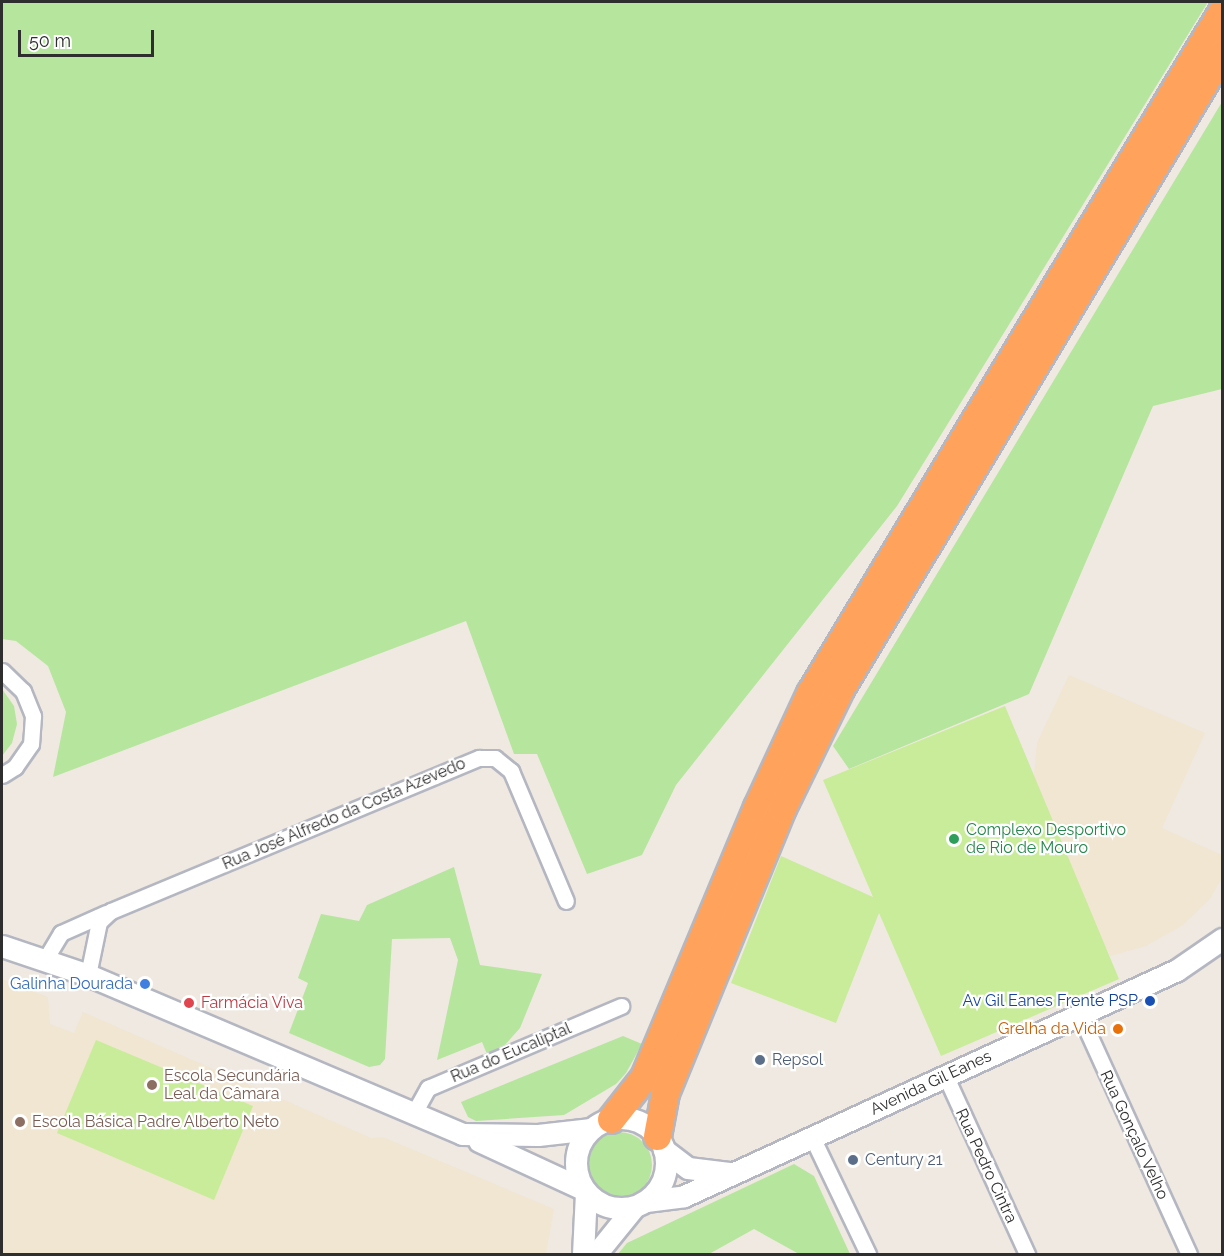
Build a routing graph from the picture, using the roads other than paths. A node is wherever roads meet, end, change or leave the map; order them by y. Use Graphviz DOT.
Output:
graph roads {
  1 [pos="1222,11"];
  2 [pos="1222,53"];
  3 [pos="2,671"];
  4 [pos="2,775"];
  5 [pos="566,901"];
  6 [pos="111,911"];
  7 [pos="1222,939"];
  8 [pos="2,946"];
  9 [pos="46,958"];
  10 [pos="88,975"];
  11 [pos="621,1006"];
  12 [pos="1080,1015"];
  13 [pos="946,1077"];
  14 [pos="414,1113"];
  15 [pos="601,1124"];
  16 [pos="462,1134"];
  17 [pos="812,1137"];
  18 [pos="661,1143"];
  19 [pos="732,1173"];
  20 [pos="584,1191"];
  21 [pos="640,1204"];
  22 [pos="583,1254"];
  23 [pos="596,1254"];
  24 [pos="868,1254"];
  25 [pos="1027,1254"];
  26 [pos="1189,1254"];
  1 -- 15 [label="highway"];
  2 -- 18 [label="highway"];
  3 -- 4 [label="street"];
  5 -- 6 [label="street, Rua José Alfredo da Costa Azevedo"];
  6 -- 9 [label="street"];
  6 -- 10 [label="street"];
  7 -- 12 [label="street, Avenida Gil Eanes"];
  8 -- 9 [label="street"];
  9 -- 10 [label="street"];
  10 -- 14 [label="street"];
  11 -- 14 [label="street, Rua do Eucaliptal"];
  12 -- 13 [label="street, Avenida Gil Eanes"];
  12 -- 26 [label="street, Rua Gonçalo Velho"];
  13 -- 17 [label="street, Avenida Gil Eanes"];
  13 -- 25 [label="street, Rua Pedro Cintra"];
  14 -- 16 [label="street"];
  15 -- 16 [label="street"];
  15 -- 18 [label="street"];
  15 -- 20 [label="street"];
  16 -- 20 [label="street"];
  17 -- 19 [label="street, Avenida Gil Eanes"];
  17 -- 24 [label="street"];
  18 -- 19 [label="street"];
  18 -- 21 [label="street"];
  19 -- 21 [label="street, Avenida Gil Eanes"];
  20 -- 21 [label="street"];
  20 -- 22 [label="street"];
  21 -- 23 [label="street"];
}
